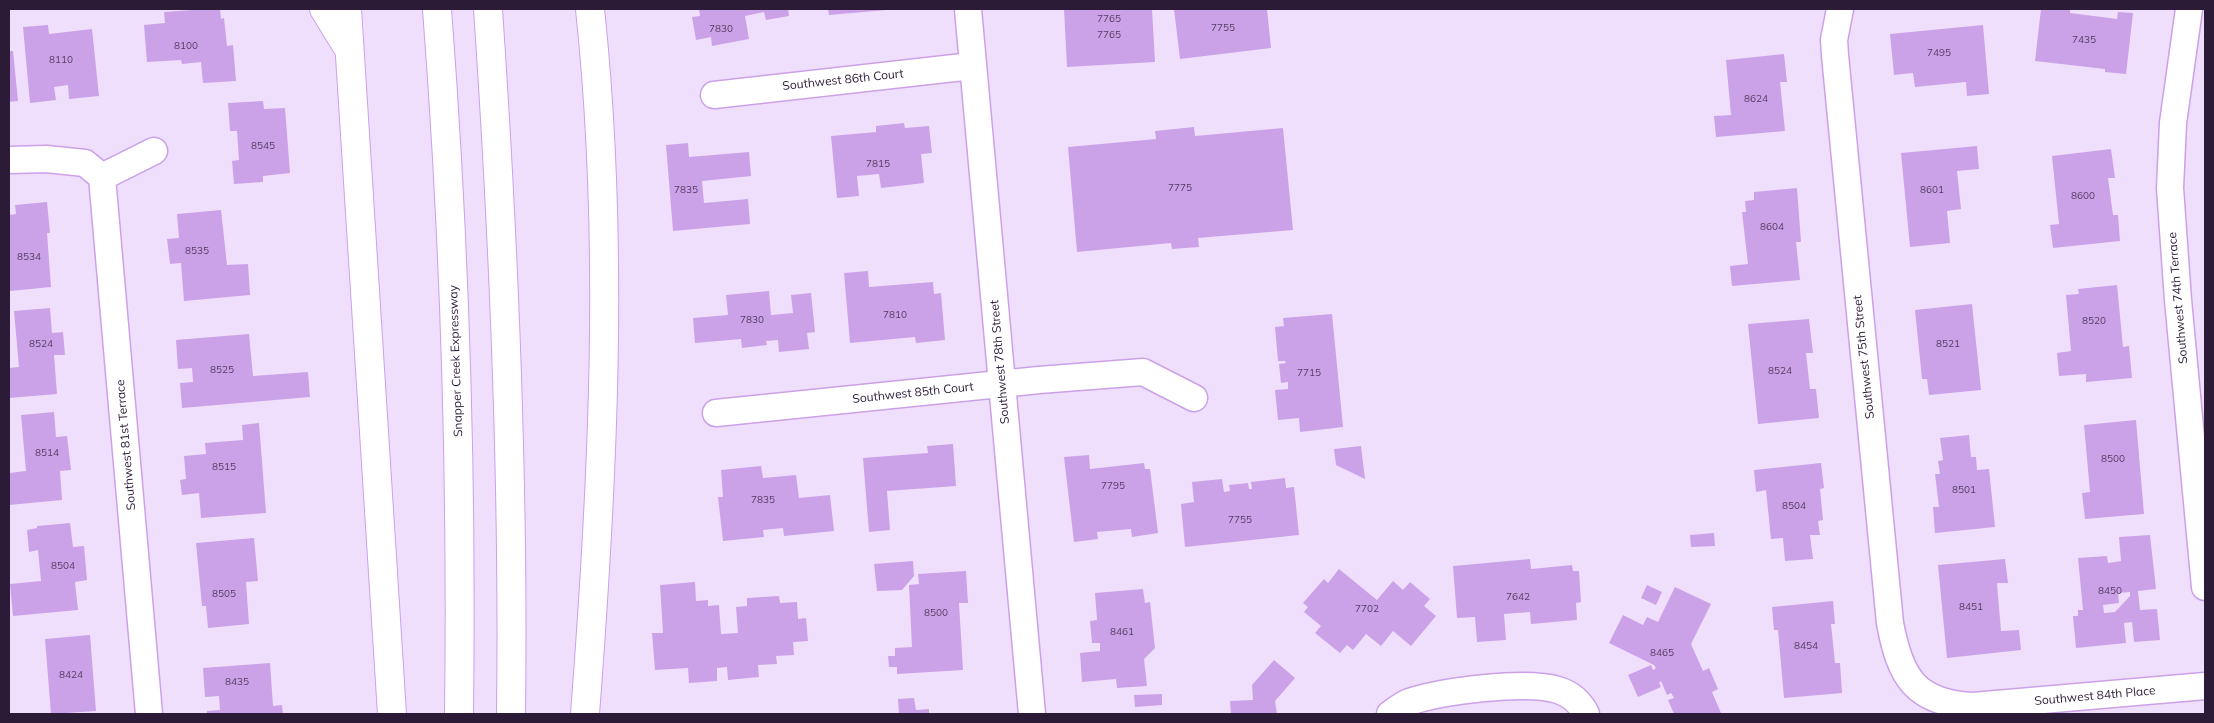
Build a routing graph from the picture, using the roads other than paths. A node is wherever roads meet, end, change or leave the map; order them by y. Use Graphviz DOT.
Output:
graph roads {
  1 [pos="324,9"];
  2 [pos="347,9"];
  3 [pos="437,9"];
  4 [pos="488,9"];
  5 [pos="591,9"];
  6 [pos="968,9"];
  7 [pos="1840,9"];
  8 [pos="2189,9"];
  9 [pos="350,51"];
  10 [pos="972,66"];
  11 [pos="714,95"];
  12 [pos="154,151"];
  13 [pos="9,160"];
  14 [pos="102,177"];
  15 [pos="1002,384"];
  16 [pos="1194,398"];
  17 [pos="716,413"];
  18 [pos="2205,587"];
  19 [pos="2205,686"];
  20 [pos="1927,695"];
  21 [pos="1582,708"];
  22 [pos="149,714"];
  23 [pos="392,714"];
  24 [pos="459,714"];
  25 [pos="510,714"];
  26 [pos="586,714"];
  27 [pos="1032,714"];
  28 [pos="1390,714"];
  1 -- 9 [label="highway"];
  2 -- 9 [label="highway"];
  3 -- 24 [label="highway, Snapper Creek Expressway"];
  4 -- 25 [label="highway"];
  5 -- 26 [label="highway"];
  6 -- 10 [label="street, Southwest 78th Street"];
  7 -- 20 [label="street, Southwest 75th Street"];
  8 -- 18 [label="street, Southwest 74th Terrace"];
  9 -- 23 [label="highway"];
  10 -- 11 [label="street, Southwest 86th Court"];
  10 -- 15 [label="street, Southwest 78th Street"];
  12 -- 14 [label="street"];
  13 -- 14 [label="street"];
  14 -- 22 [label="street, Southwest 81st Terrace"];
  15 -- 16 [label="street, Southwest 85th Court"];
  15 -- 17 [label="street, Southwest 85th Court"];
  15 -- 27 [label="street, Southwest 78th Street"];
  19 -- 20 [label="street, Southwest 84th Place"];
  21 -- 28 [label="street"];
}
